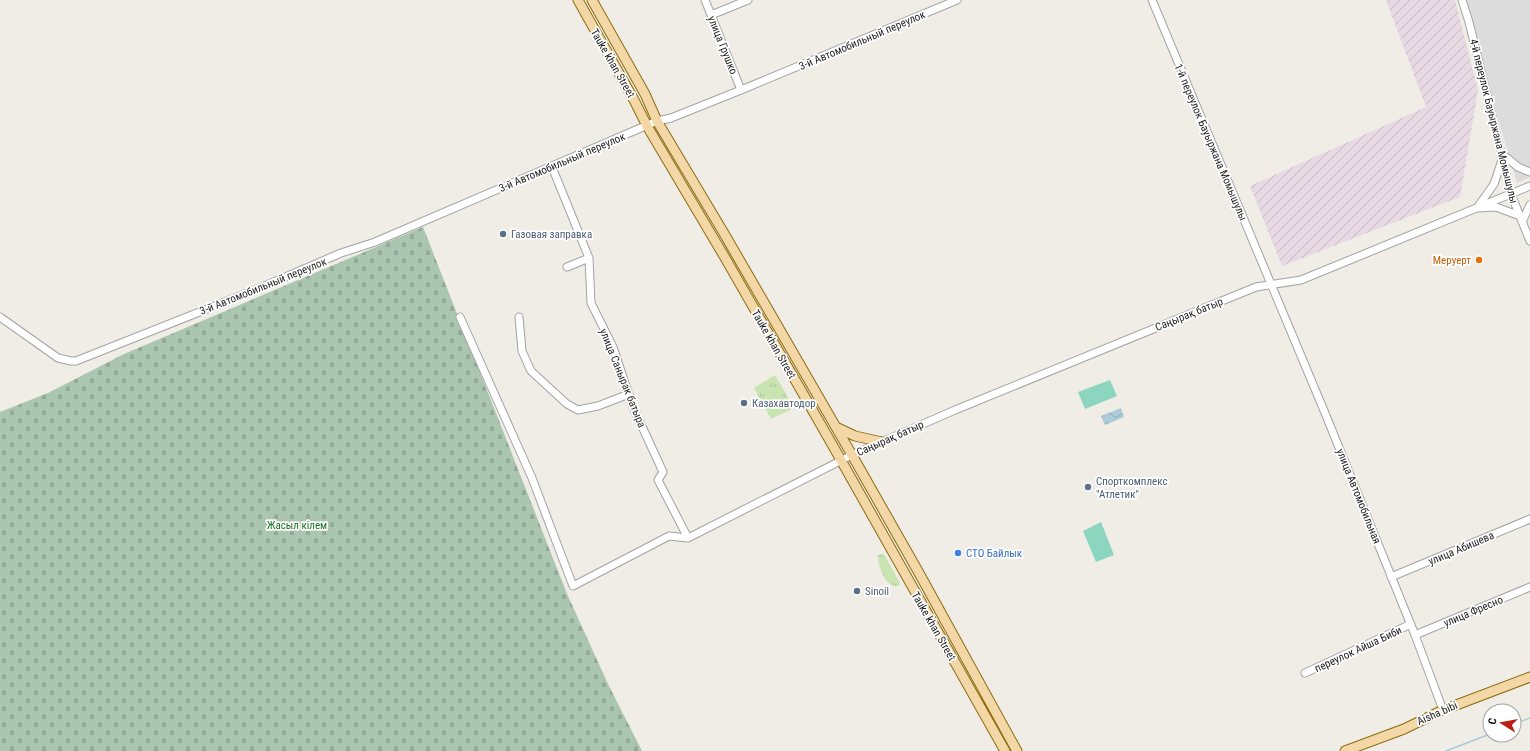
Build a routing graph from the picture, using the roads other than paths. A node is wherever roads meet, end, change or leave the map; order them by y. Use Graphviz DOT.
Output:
graph roads {
  1 [pos="578,0"];
  2 [pos="592,0"];
  3 [pos="705,0"];
  4 [pos="748,0"];
  5 [pos="957,0"];
  6 [pos="1152,0"];
  7 [pos="1462,0"];
  8 [pos="711,15"];
  9 [pos="741,90"];
  10 [pos="657,122"];
  11 [pos="647,126"];
  12 [pos="1502,157"];
  13 [pos="552,167"];
  14 [pos="1530,172"];
  15 [pos="1530,186"];
  16 [pos="1511,194"];
  17 [pos="1530,205"];
  18 [pos="1477,208"];
  19 [pos="1521,219"];
  20 [pos="1530,241"];
  21 [pos="589,258"];
  22 [pos="567,267"];
  23 [pos="1271,284"];
  24 [pos="0,316"];
  25 [pos="460,317"];
  26 [pos="519,317"];
  27 [pos="629,394"];
  28 [pos="836,428"];
  29 [pos="882,442"];
  30 [pos="852,455"];
  31 [pos="841,460"];
  32 [pos="1530,519"];
  33 [pos="688,538"];
  34 [pos="1391,577"];
  35 [pos="1530,587"];
  36 [pos="1411,624"];
  37 [pos="1415,635"];
  38 [pos="1304,673"];
  39 [pos="1530,677"];
  40 [pos="1443,710"];
  41 [pos="1005,751"];
  42 [pos="1017,751"];
  43 [pos="1345,751"];
  1 -- 11 [label="main road, Tauke khan Street"];
  2 -- 10 [label="main road, Tauke khan Street"];
  3 -- 8 [label="street, улица Грушко"];
  4 -- 8 [label="street"];
  5 -- 9 [label="street, 3-й Автомобильный переулок"];
  6 -- 23 [label="street, 1-й переулок Бауыржана Момышулы"];
  7 -- 12 [label="street, 4-й переулок Бауыржана Момышулы"];
  8 -- 9 [label="street, улица Грушко"];
  9 -- 10 [label="street, 3-й Автомобильный переулок"];
  10 -- 11 [label="street, 3-й Автомобильный переулок"];
  10 -- 28 [label="main road, Tauke khan Street"];
  11 -- 13 [label="street, 3-й Автомобильный переулок"];
  11 -- 31 [label="main road, Tauke khan Street"];
  12 -- 14 [label="street"];
  12 -- 16 [label="street, 4-й переулок Бауыржана Момышулы"];
  12 -- 18 [label="street"];
  13 -- 21 [label="street, улица Санырак батыра"];
  13 -- 24 [label="street, 3-й Автомобильный переулок"];
  15 -- 16 [label="street, Саңырақ батыр"];
  16 -- 18 [label="street, Саңырақ батыр"];
  16 -- 19 [label="street, 4-й переулок Бауыржана Момышулы"];
  17 -- 19 [label="street"];
  18 -- 19 [label="street"];
  18 -- 23 [label="street, Саңырақ батыр"];
  19 -- 20 [label="street, 4-й переулок Бауыржана Момышулы"];
  21 -- 22 [label="street"];
  21 -- 27 [label="street, улица Санырак батыра"];
  23 -- 29 [label="street, Саңырақ батыр"];
  23 -- 34 [label="street, улица Автомобильная"];
  25 -- 33 [label="street"];
  26 -- 27 [label="street"];
  27 -- 33 [label="street, улица Санырак батыра"];
  28 -- 29 [label="main road"];
  28 -- 30 [label="main road, Tauke khan Street"];
  29 -- 30 [label="street, Саңырақ батыр"];
  30 -- 31 [label="street, Саңырақ батыр"];
  30 -- 42 [label="main road, Tauke khan Street"];
  31 -- 33 [label="street, Саңырақ батыр"];
  31 -- 41 [label="main road, Tauke khan Street"];
  32 -- 34 [label="street, улица Абишева"];
  34 -- 36 [label="street, улица Автомобильная"];
  35 -- 37 [label="street, улица Фресно"];
  36 -- 37 [label="street, улица Автомобильная"];
  36 -- 38 [label="street, переулок Айша Биби"];
  37 -- 40 [label="street, улица Автомобильная"];
  39 -- 40 [label="main road, Aisha bibi"];
  40 -- 43 [label="main road, Aisha bibi"];
}
